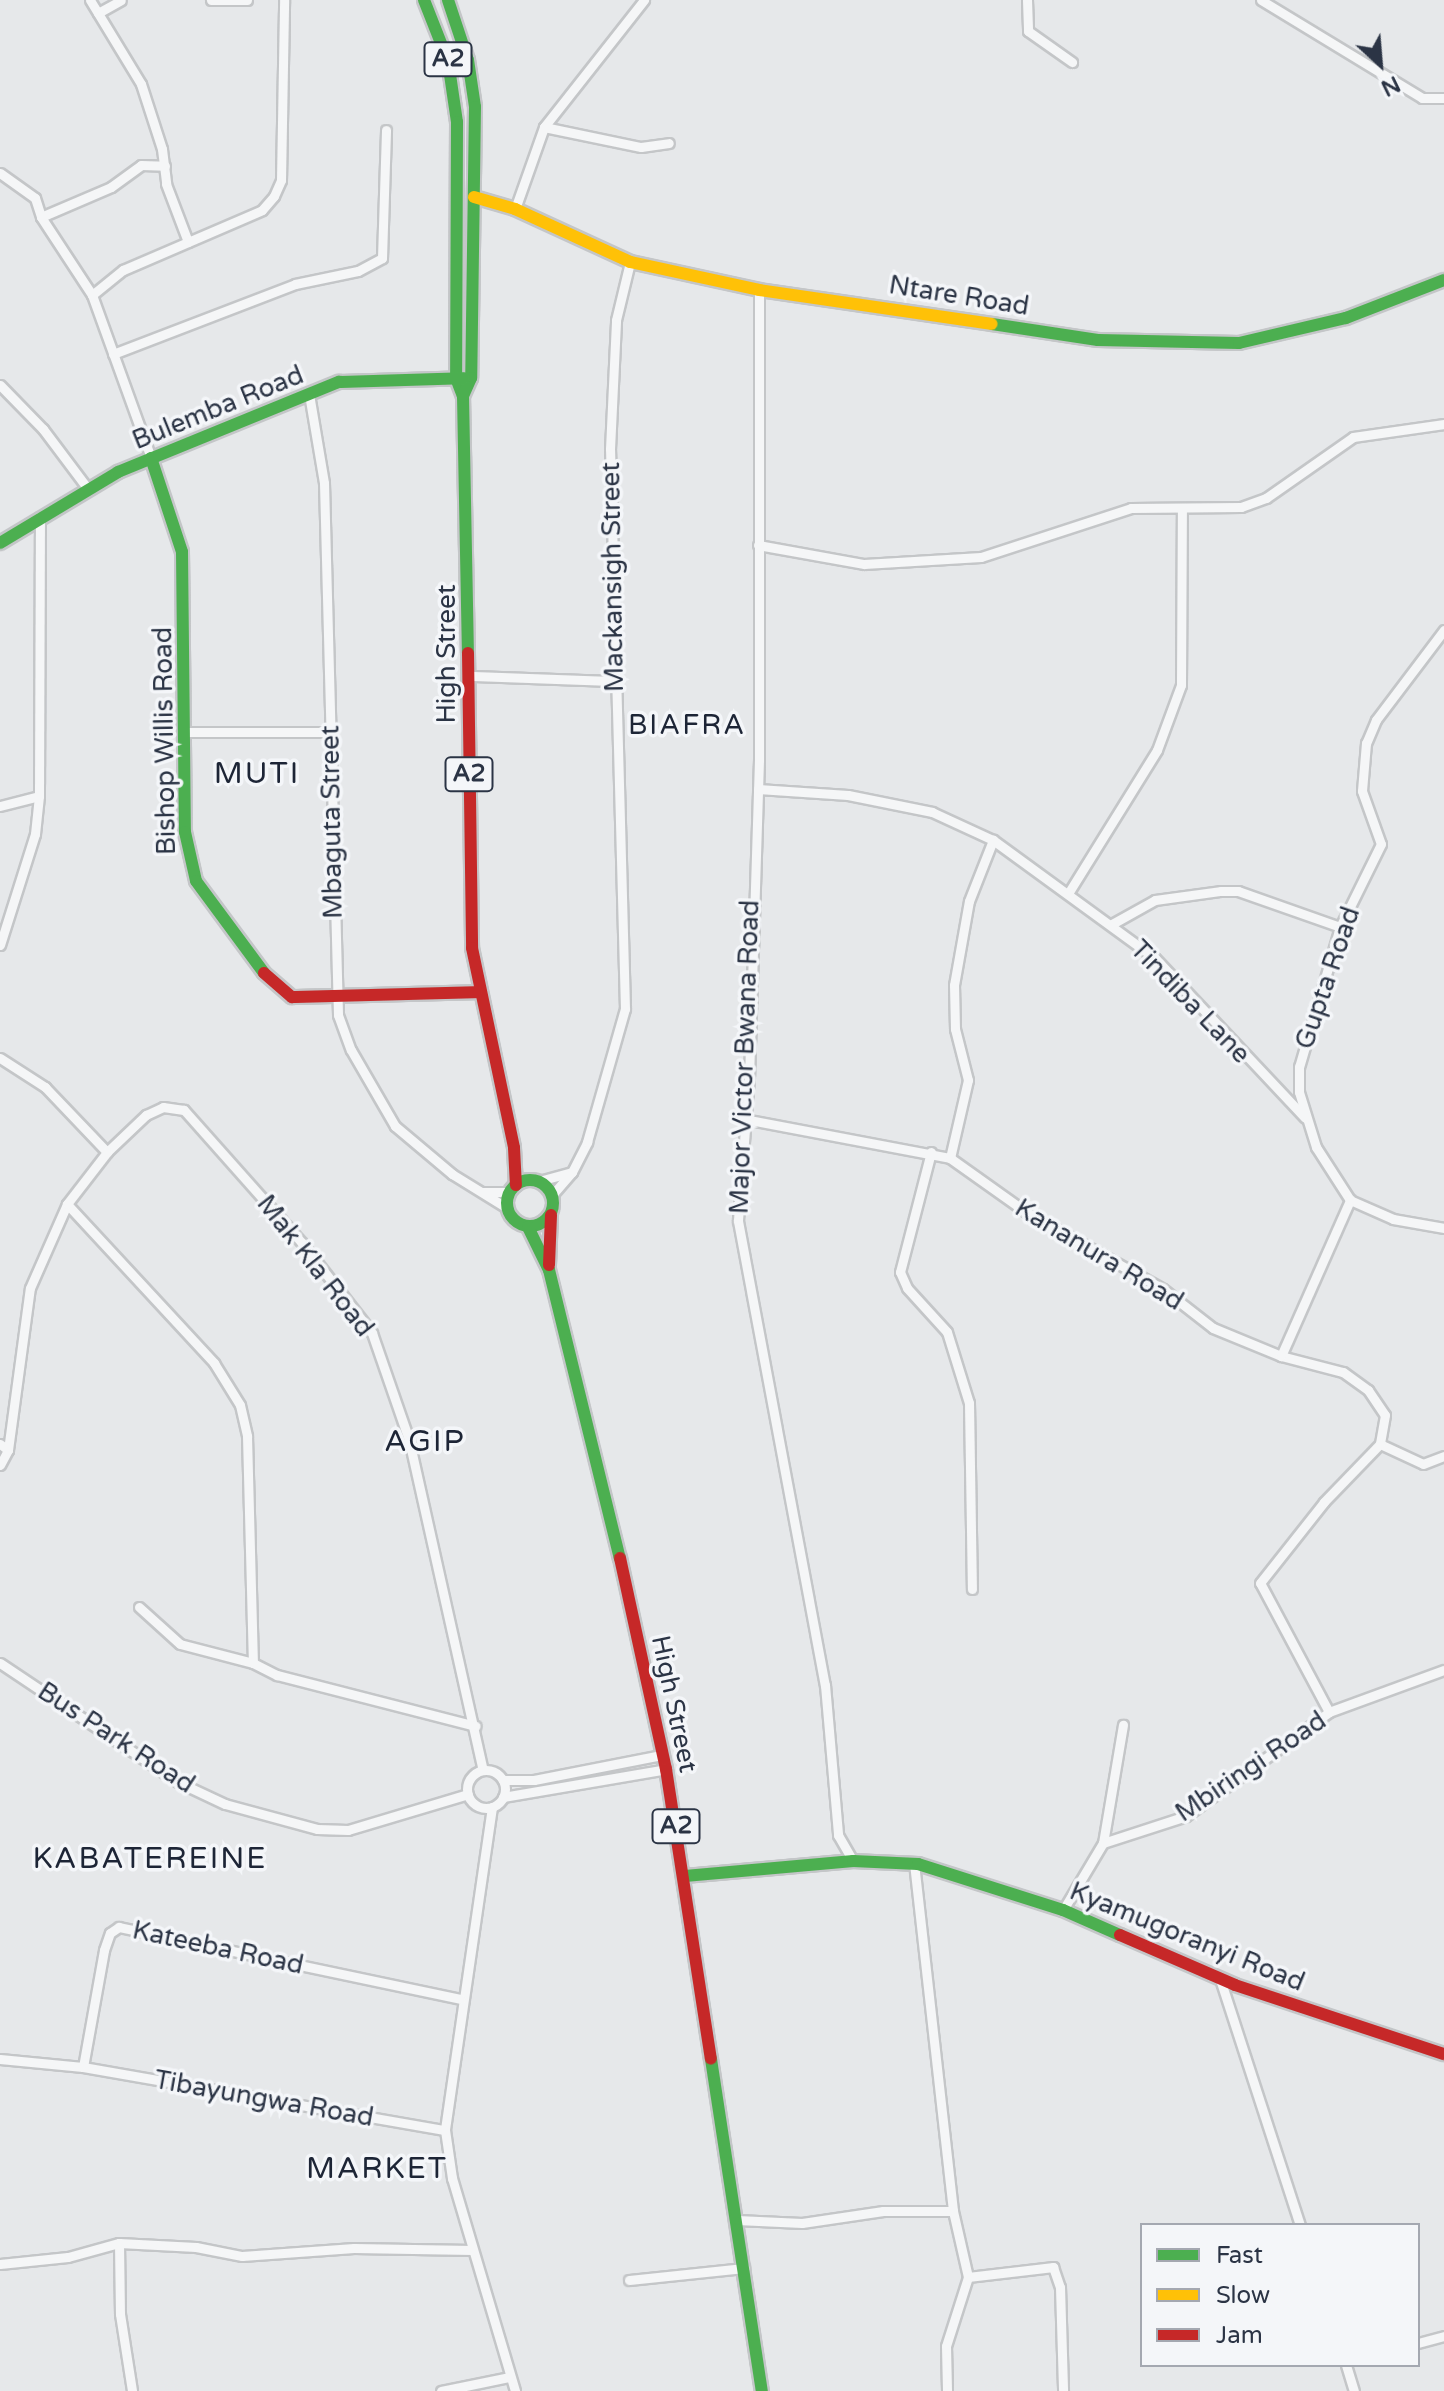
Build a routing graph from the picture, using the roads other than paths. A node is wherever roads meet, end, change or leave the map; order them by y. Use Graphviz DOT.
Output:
graph roads {
  1 [pos="90,0"];
  2 [pos="121,0"];
  3 [pos="211,0"];
  4 [pos="247,0"];
  5 [pos="284,0"];
  6 [pos="424,0"];
  7 [pos="448,0"];
  8 [pos="644,0"];
  9 [pos="1027,0"];
  10 [pos="1261,0"];
  11 [pos="98,13"];
  12 [pos="1072,62"];
  13 [pos="1444,98"];
  14 [pos="457,122"];
  15 [pos="475,122"];
  16 [pos="544,127"];
  17 [pos="386,130"];
  18 [pos="669,143"];
  19 [pos="165,166"];
  20 [pos="0,173"];
  21 [pos="474,197"];
  22 [pos="515,209"];
  23 [pos="41,217"];
  24 [pos="188,242"];
  25 [pos="630,262"];
  26 [pos="1444,280"];
  27 [pos="759,290"];
  28 [pos="92,295"];
  29 [pos="113,354"];
  30 [pos="456,378"];
  31 [pos="471,378"];
  32 [pos="0,385"];
  33 [pos="309,394"];
  34 [pos="463,396"];
  35 [pos="1444,424"];
  36 [pos="151,458"];
  37 [pos="88,489"];
  38 [pos="1182,508"];
  39 [pos="40,517"];
  40 [pos="0,543"];
  41 [pos="758,545"];
  42 [pos="1444,630"];
  43 [pos="471,676"];
  44 [pos="614,681"];
  45 [pos="186,732"];
  46 [pos="330,732"];
  47 [pos="758,789"];
  48 [pos="39,796"];
  49 [pos="0,806"];
  50 [pos="993,840"];
  51 [pos="1069,892"];
  52 [pos="1112,924"];
  53 [pos="1340,927"];
  54 [pos="0,945"];
  55 [pos="477,992"];
  56 [pos="334,1000"];
  57 [pos="0,1058"];
  58 [pos="1305,1118"];
  59 [pos="744,1119"];
  60 [pos="514,1148"];
  61 [pos="107,1152"];
  62 [pos="931,1152"];
  63 [pos="950,1158"];
  64 [pos="572,1172"];
  65 [pos="537,1181"];
  66 [pos="513,1188"];
  67 [pos="483,1192"];
  68 [pos="552,1195"];
  69 [pos="1350,1200"];
  70 [pos="67,1204"];
  71 [pos="507,1208"];
  72 [pos="551,1215"];
  73 [pos="528,1227"];
  74 [pos="1444,1228"];
  75 [pos="549,1270"];
  76 [pos="1281,1356"];
  77 [pos="1380,1444"];
  78 [pos="4,1447"];
  79 [pos="1444,1456"];
  80 [pos="0,1465"];
  81 [pos="972,1589"];
  82 [pos="139,1607"];
  83 [pos="0,1663"];
  84 [pos="253,1663"];
  85 [pos="1444,1670"];
  86 [pos="1329,1712"];
  87 [pos="1123,1725"];
  88 [pos="476,1726"];
  89 [pos="662,1755"];
  90 [pos="666,1769"];
  91 [pos="483,1770"];
  92 [pos="503,1780"];
  93 [pos="468,1794"];
  94 [pos="503,1797"];
  95 [pos="492,1807"];
  96 [pos="1103,1843"];
  97 [pos="853,1861"];
  98 [pos="914,1863"];
  99 [pos="685,1876"];
  100 [pos="1063,1910"];
  101 [pos="1220,1979"];
  102 [pos="461,1999"];
  103 [pos="1444,2054"];
  104 [pos="0,2059"];
  105 [pos="83,2067"];
  106 [pos="445,2130"];
  107 [pos="953,2211"];
  108 [pos="737,2220"];
  109 [pos="1299,2223"];
  110 [pos="119,2243"];
  111 [pos="472,2250"];
  112 [pos="0,2264"];
  113 [pos="744,2268"];
  114 [pos="968,2277"];
  115 [pos="629,2280"];
  116 [pos="1444,2336"];
  117 [pos="1420,2342"];
  118 [pos="1347,2367"];
  119 [pos="509,2377"];
  120 [pos="132,2391"];
  121 [pos="441,2391"];
  122 [pos="515,2391"];
  123 [pos="762,2391"];
  124 [pos="947,2391"];
  125 [pos="1063,2391"];
  126 [pos="1354,2391"];
  1 -- 11 [label="street"];
  2 -- 11 [label="street"];
  3 -- 4 [label="street"];
  5 -- 24 [label="street"];
  6 -- 14 [label="main road, High Street / A2"];
  7 -- 15 [label="main road, High Street / A2"];
  8 -- 16 [label="street"];
  9 -- 12 [label="street"];
  10 -- 13 [label="street"];
  11 -- 19 [label="street"];
  14 -- 15 [label="main road"];
  14 -- 30 [label="main road, High Street / A2"];
  15 -- 21 [label="main road, High Street / A2"];
  16 -- 18 [label="street"];
  16 -- 22 [label="street"];
  17 -- 29 [label="street"];
  19 -- 23 [label="street"];
  19 -- 24 [label="street"];
  20 -- 23 [label="street"];
  21 -- 22 [label="main road, Ntare Road"];
  21 -- 31 [label="main road, High Street / A2"];
  22 -- 25 [label="main road, Ntare Road"];
  23 -- 28 [label="street"];
  24 -- 28 [label="street"];
  25 -- 27 [label="main road, Ntare Road"];
  25 -- 44 [label="street, Mackansigh Street"];
  26 -- 27 [label="main road, Ntare Road"];
  27 -- 41 [label="street, Major Victor Bwana Road"];
  28 -- 29 [label="street"];
  29 -- 36 [label="street"];
  30 -- 31 [label="main road, Bulemba Road"];
  30 -- 33 [label="main road, Bulemba Road"];
  30 -- 34 [label="main road, High Street / A2"];
  31 -- 34 [label="main road, High Street / A2"];
  32 -- 37 [label="street"];
  33 -- 36 [label="main road, Bulemba Road"];
  33 -- 46 [label="street, Mbaguta Street"];
  34 -- 43 [label="main road, High Street / A2"];
  35 -- 38 [label="street"];
  36 -- 37 [label="main road, Bulemba Road"];
  36 -- 45 [label="main road, Bishop Willis Road"];
  37 -- 39 [label="main road, Bulemba Road"];
  38 -- 41 [label="street"];
  38 -- 51 [label="street"];
  39 -- 40 [label="main road, Bulemba Road"];
  39 -- 48 [label="street"];
  41 -- 47 [label="street, Major Victor Bwana Road"];
  42 -- 53 [label="street, Gupta Road"];
  43 -- 44 [label="street"];
  43 -- 55 [label="main road, High Street / A2"];
  44 -- 64 [label="street, Mackansigh Street"];
  45 -- 46 [label="street"];
  45 -- 56 [label="main road, Bishop Willis Road"];
  46 -- 56 [label="street, Mbaguta Street"];
  47 -- 50 [label="street, Tindiba Lane"];
  47 -- 59 [label="street, Major Victor Bwana Road"];
  48 -- 49 [label="street"];
  48 -- 54 [label="street"];
  50 -- 51 [label="street, Tindiba Lane"];
  50 -- 63 [label="street"];
  51 -- 52 [label="street, Tindiba Lane"];
  52 -- 53 [label="street"];
  52 -- 58 [label="street, Tindiba Lane"];
  53 -- 58 [label="street, Gupta Road"];
  55 -- 56 [label="main road, Bishop Willis Road"];
  55 -- 60 [label="main road, High Street / A2"];
  56 -- 67 [label="street, Mbaguta Street"];
  57 -- 61 [label="street"];
  58 -- 69 [label="street, Gupta Road"];
  59 -- 62 [label="street, Kananura Road"];
  59 -- 97 [label="street, Major Victor Bwana Road"];
  60 -- 65 [label="main road, High Street / A2"];
  60 -- 66 [label="main road, High Street / A2"];
  61 -- 70 [label="street"];
  61 -- 88 [label="street, Mak Kla Road"];
  62 -- 63 [label="street, Kananura Road"];
  62 -- 81 [label="street"];
  63 -- 76 [label="street, Kananura Road"];
  64 -- 65 [label="street"];
  64 -- 68 [label="street, Mackansigh Street"];
  65 -- 66 [label="main road"];
  65 -- 68 [label="main road, A2"];
  66 -- 67 [label="street"];
  66 -- 71 [label="main road, A2"];
  67 -- 71 [label="street, Mbaguta Street"];
  68 -- 72 [label="main road, A2"];
  69 -- 74 [label="street"];
  69 -- 76 [label="street"];
  70 -- 78 [label="street"];
  70 -- 84 [label="street"];
  71 -- 73 [label="main road, A2"];
  72 -- 73 [label="main road"];
  72 -- 75 [label="main road, High Street / A2"];
  73 -- 75 [label="main road, High Street / A2"];
  75 -- 89 [label="main road, High Street / A2"];
  76 -- 77 [label="street, Kananura Road"];
  77 -- 79 [label="street"];
  77 -- 86 [label="street"];
  78 -- 80 [label="street"];
  82 -- 84 [label="street"];
  83 -- 93 [label="street, Bus Park Road"];
  84 -- 88 [label="street"];
  85 -- 86 [label="street, Mbiringi Road"];
  86 -- 96 [label="street, Mbiringi Road"];
  87 -- 96 [label="street"];
  88 -- 91 [label="street, Mak Kla Road"];
  89 -- 90 [label="main road, High Street / A2"];
  89 -- 92 [label="street"];
  90 -- 94 [label="street"];
  90 -- 99 [label="main road, High Street / A2"];
  91 -- 92 [label="street"];
  91 -- 93 [label="street"];
  92 -- 94 [label="street"];
  93 -- 95 [label="street"];
  94 -- 95 [label="street"];
  95 -- 102 [label="street"];
  96 -- 100 [label="street"];
  97 -- 98 [label="main road, Kyamugoranyi Road"];
  97 -- 99 [label="main road, Kyamugoranyi Road"];
  98 -- 100 [label="main road, Kyamugoranyi Road"];
  98 -- 107 [label="street"];
  99 -- 108 [label="main road, High Street / A2"];
  100 -- 101 [label="main road, Kyamugoranyi Road"];
  101 -- 103 [label="main road, Kyamugoranyi Road"];
  101 -- 109 [label="street"];
  102 -- 105 [label="street, Kateeba Road"];
  102 -- 106 [label="street"];
  104 -- 105 [label="street, Tibayungwa Road"];
  105 -- 106 [label="street, Tibayungwa Road"];
  106 -- 111 [label="street"];
  107 -- 108 [label="street"];
  107 -- 114 [label="street"];
  108 -- 113 [label="main road, High Street / A2"];
  110 -- 111 [label="street"];
  110 -- 112 [label="street"];
  110 -- 120 [label="street"];
  111 -- 119 [label="street"];
  113 -- 115 [label="street"];
  113 -- 123 [label="main road, High Street / A2"];
  114 -- 124 [label="street"];
  114 -- 125 [label="street"];
  116 -- 117 [label="street"];
  118 -- 126 [label="street"];
  119 -- 121 [label="street"];
  119 -- 122 [label="street"];
}
